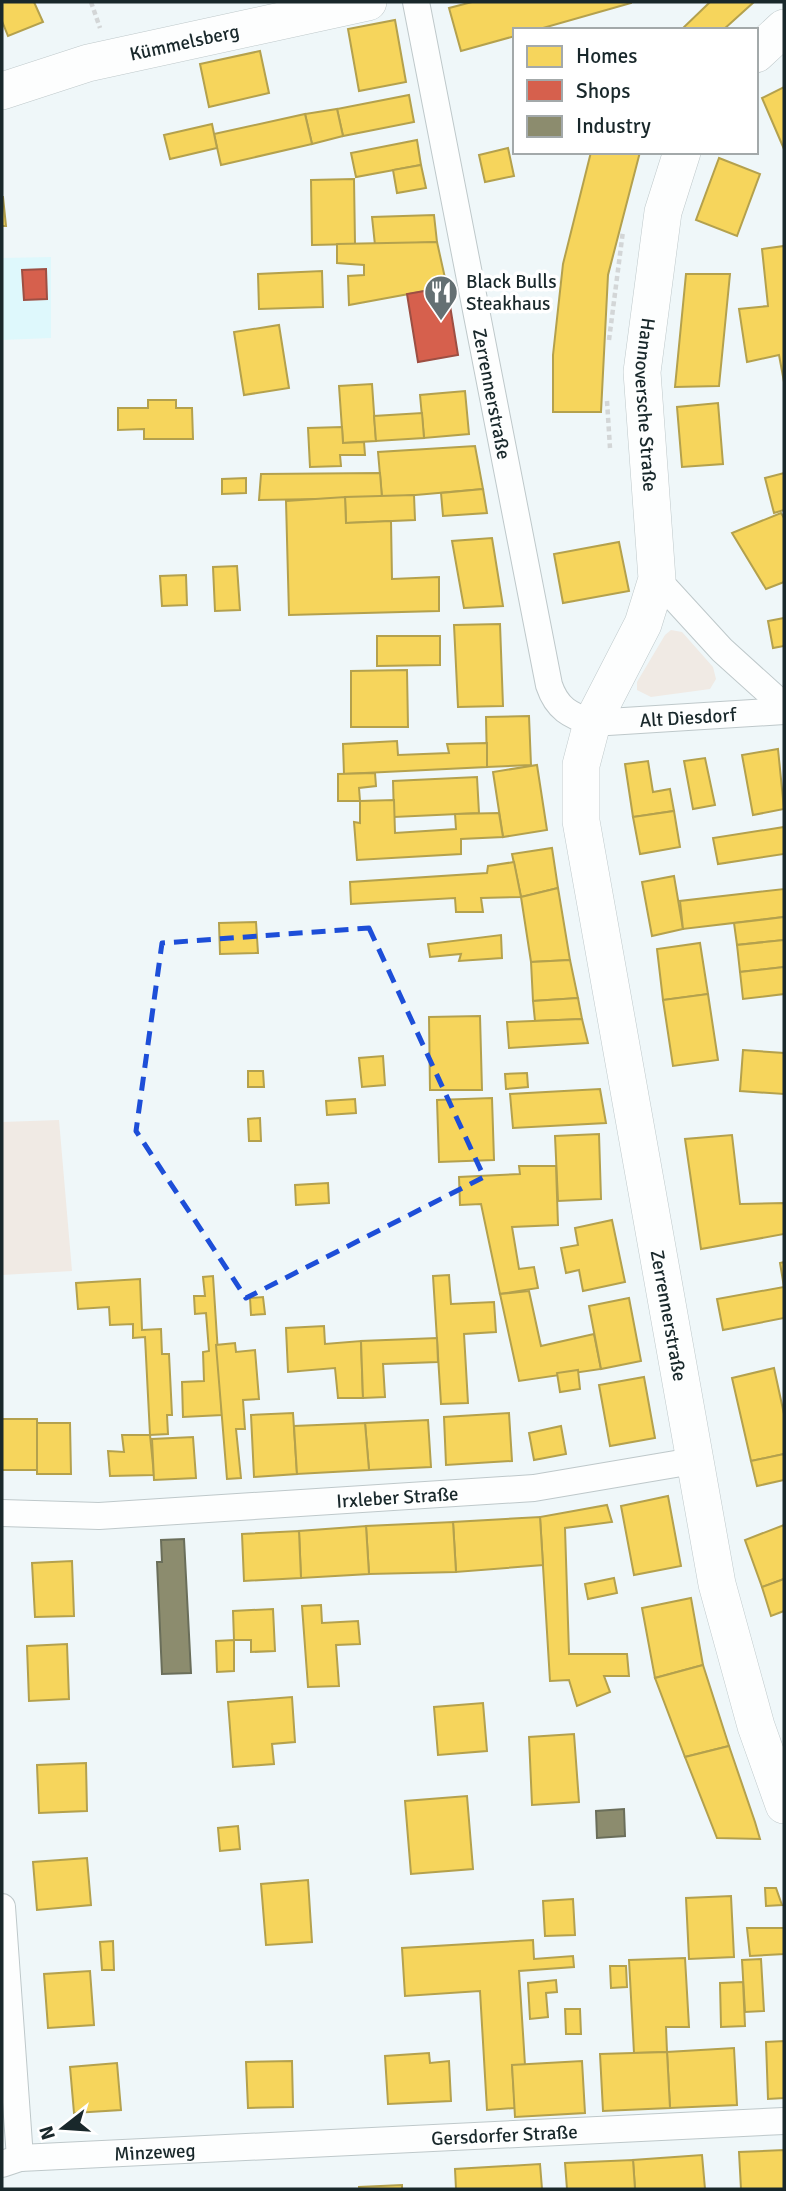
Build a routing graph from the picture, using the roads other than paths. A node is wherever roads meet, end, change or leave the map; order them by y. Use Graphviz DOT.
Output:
graph roads {
  1 [pos="368,2"];
  2 [pos="416,2"];
  3 [pos="784,28"];
  4 [pos="758,52"];
  5 [pos="2,91"];
  6 [pos="681,154"];
  7 [pos="657,579"];
  8 [pos="784,706"];
  9 [pos="784,711"];
  10 [pos="592,723"];
  11 [pos="580,821"];
  12 [pos="693,1461"];
  13 [pos="2,1513"];
  14 [pos="784,1805"];
  15 [pos="2,1907"];
  16 [pos="784,2121"];
  17 [pos="225,2149"];
  18 [pos="11,2161"];
  1 -- 5 [label="main road, Kümmelsberg"];
  2 -- 10 [label="street, Zerrennerstraße"];
  3 -- 4 [label="main road"];
  6 -- 7 [label="main road, Hannoversche Straße"];
  7 -- 8 [label="street"];
  7 -- 10 [label="main road, Hannoversche Straße"];
  9 -- 10 [label="street, Alt Diesdorf"];
  10 -- 11 [label="main road, Hannoversche Straße"];
  11 -- 12 [label="main road, Zerrennerstraße"];
  12 -- 13 [label="street, Irxleber Straße"];
  12 -- 14 [label="main road, Zerrennerstraße"];
  15 -- 18 [label="street"];
  16 -- 17 [label="street, Gersdorfer Straße"];
  17 -- 18 [label="street, Minzeweg"];
}
